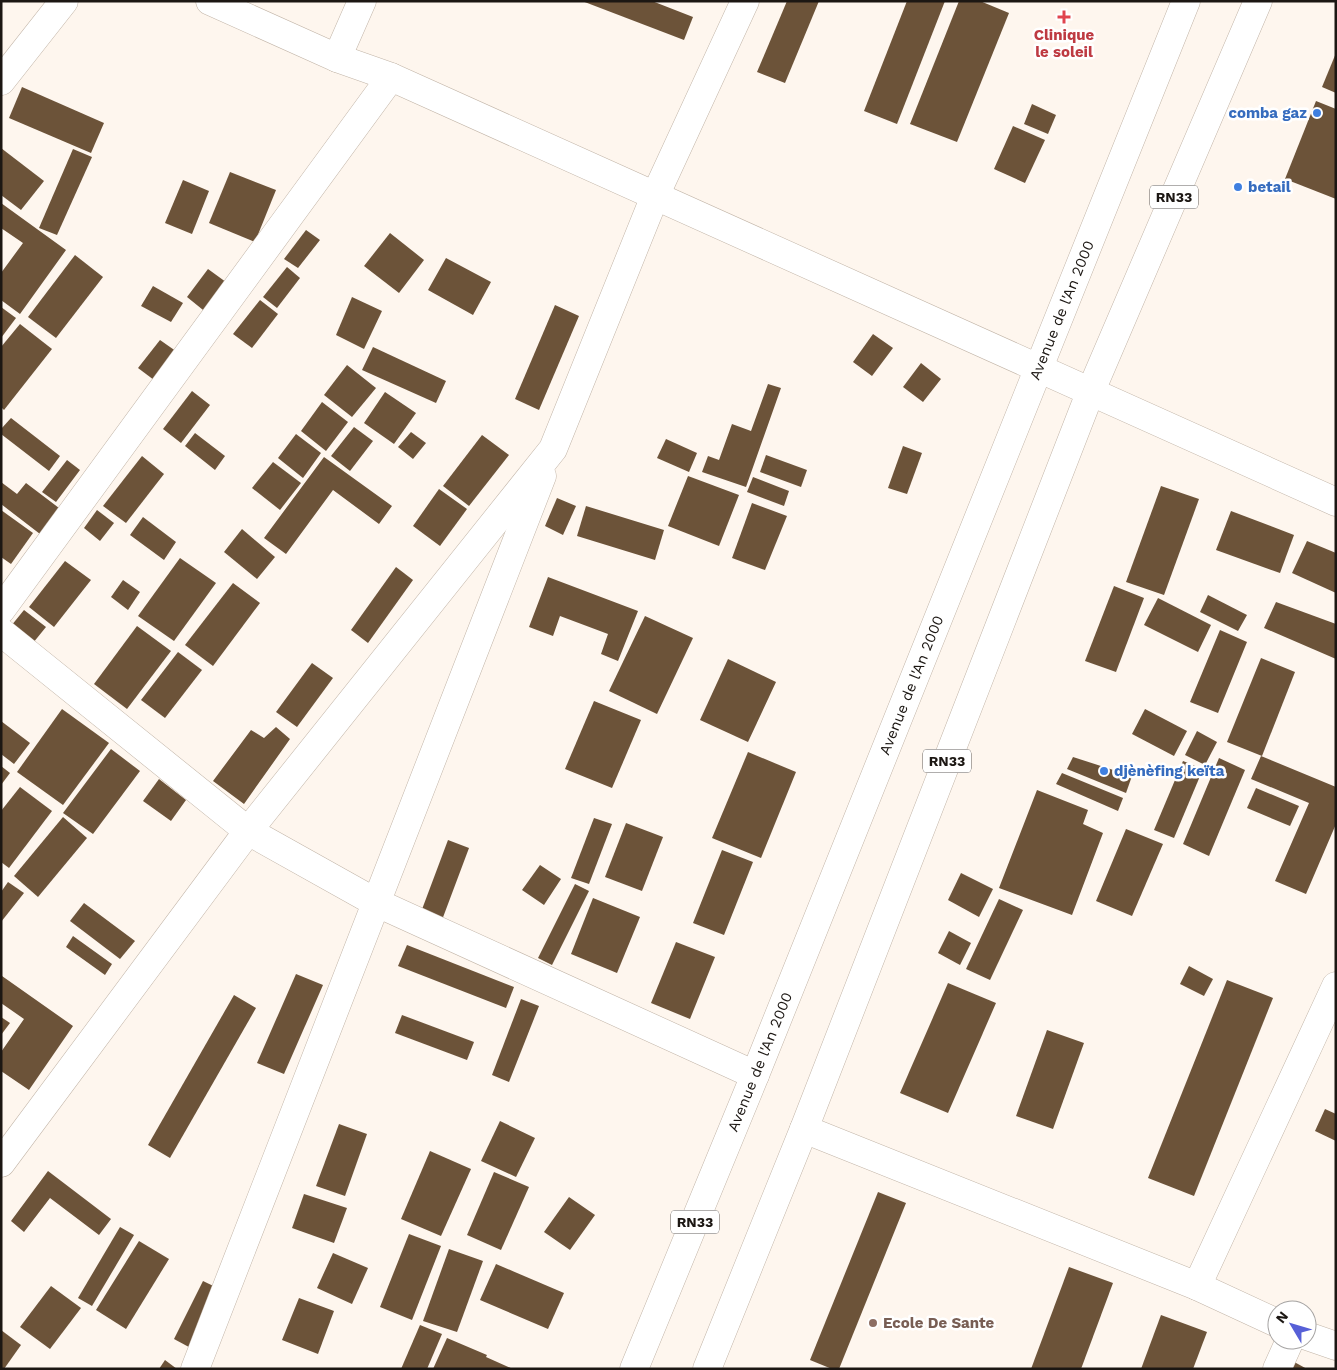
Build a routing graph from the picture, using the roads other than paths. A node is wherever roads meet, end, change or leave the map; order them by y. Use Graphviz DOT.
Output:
graph roads {
  1 [pos="64,1"];
  2 [pos="210,1"];
  3 [pos="362,1"];
  4 [pos="745,1"];
  5 [pos="1186,1"];
  6 [pos="1258,1"];
  7 [pos="337,58"];
  8 [pos="391,78"];
  9 [pos="1,81"];
  10 [pos="655,196"];
  11 [pos="1039,370"];
  12 [pos="1090,393"];
  13 [pos="553,449"];
  14 [pos="1336,502"];
  15 [pos="1,610"];
  16 [pos="1,632"];
  17 [pos="248,831"];
  18 [pos="375,902"];
  19 [pos="1336,986"];
  20 [pos="755,1075"];
  21 [pos="804,1128"];
  22 [pos="1,1163"];
  23 [pos="1197,1286"];
  24 [pos="1267,1318"];
  25 [pos="1317,1339"];
  26 [pos="1336,1346"];
  27 [pos="1286,1350"];
  28 [pos="195,1369"];
  29 [pos="634,1369"];
  30 [pos="708,1369"];
  31 [pos="1278,1369"];
  1 -- 9 [label="street"];
  2 -- 7 [label="street"];
  3 -- 7 [label="street"];
  4 -- 10 [label="street"];
  5 -- 11 [label="street, Avenue de l'An 2000 / RN33"];
  6 -- 12 [label="street, RN33"];
  7 -- 8 [label="street"];
  8 -- 10 [label="street"];
  8 -- 15 [label="street"];
  10 -- 11 [label="street"];
  10 -- 13 [label="street"];
  11 -- 12 [label="street"];
  11 -- 20 [label="street, Avenue de l'An 2000 / RN33"];
  12 -- 14 [label="street"];
  12 -- 21 [label="street, RN33"];
  13 -- 17 [label="street"];
  13 -- 18 [label="street"];
  16 -- 17 [label="street"];
  17 -- 18 [label="street"];
  17 -- 22 [label="street"];
  18 -- 20 [label="street"];
  18 -- 28 [label="street"];
  19 -- 23 [label="street"];
  20 -- 29 [label="street, Avenue de l'An 2000 / RN33"];
  21 -- 23 [label="street"];
  21 -- 30 [label="street, RN33"];
  23 -- 24 [label="street"];
  25 -- 26 [label="street"];
  27 -- 31 [label="street"];
}
